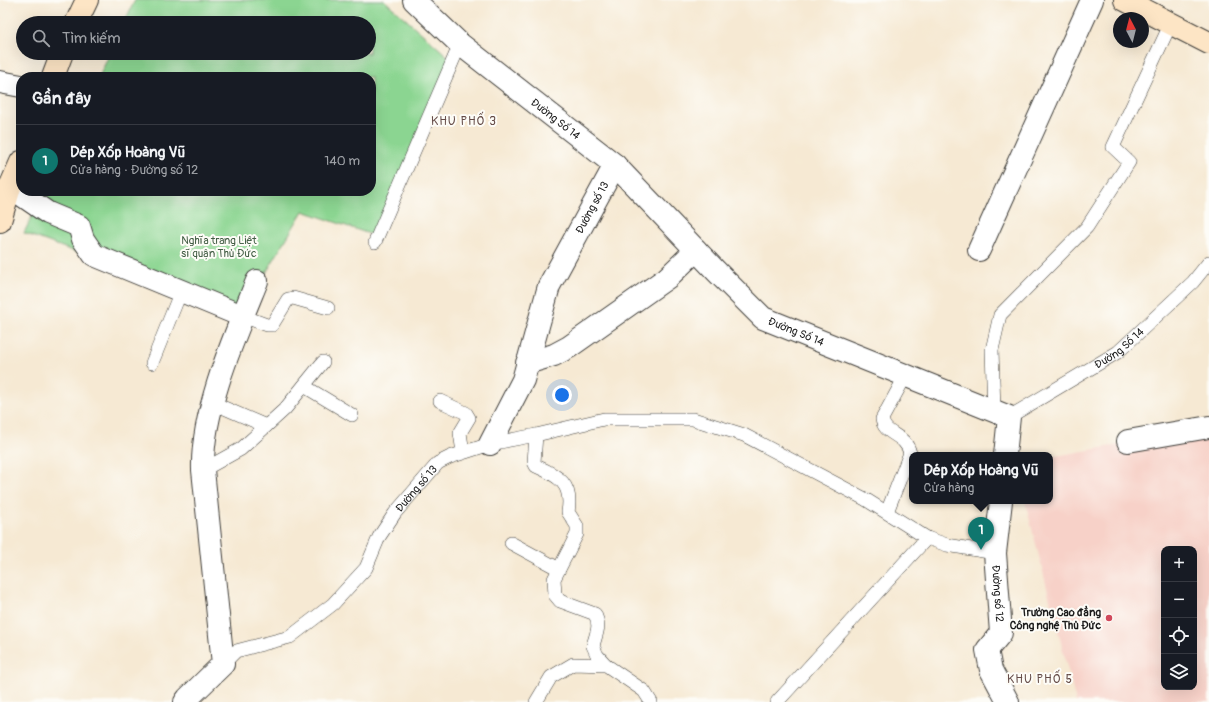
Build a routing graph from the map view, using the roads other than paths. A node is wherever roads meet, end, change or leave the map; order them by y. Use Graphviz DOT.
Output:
graph roads {
  1 [pos="87,0"];
  2 [pos="414,0"];
  3 [pos="1092,0"];
  4 [pos="1130,1"];
  5 [pos="79,16"];
  6 [pos="1172,23"];
  7 [pos="1209,43"];
  8 [pos="460,44"];
  9 [pos="59,60"];
  10 [pos="55,72"];
  11 [pos="0,82"];
  12 [pos="16,85"];
  13 [pos="615,165"];
  14 [pos="16,173"];
  15 [pos="10,187"];
  16 [pos="16,191"];
  17 [pos="23,196"];
  18 [pos="0,221"];
  19 [pos="375,242"];
  20 [pos="696,250"];
  21 [pos="979,250"];
  22 [pos="1209,262"];
  23 [pos="257,281"];
  24 [pos="181,291"];
  25 [pos="328,308"];
  26 [pos="242,316"];
  27 [pos="323,362"];
  28 [pos="152,363"];
  29 [pos="527,363"];
  30 [pos="906,375"];
  31 [pos="304,386"];
  32 [pos="440,401"];
  33 [pos="213,403"];
  34 [pos="1002,414"];
  35 [pos="352,415"];
  36 [pos="266,426"];
  37 [pos="1209,427"];
  38 [pos="536,435"];
  39 [pos="1128,441"];
  40 [pos="490,444"];
  41 [pos="463,452"];
  42 [pos="910,452"];
  43 [pos="1005,452"];
  44 [pos="909,456"];
  45 [pos="203,470"];
  46 [pos="1001,504"];
  47 [pos="887,512"];
  48 [pos="928,538"];
  49 [pos="511,543"];
  50 [pos="996,553"];
  51 [pos="559,569"];
  52 [pos="223,664"];
  53 [pos="606,665"];
  54 [pos="185,702"];
  55 [pos="536,702"];
  56 [pos="651,702"];
  57 [pos="776,702"];
  58 [pos="1008,702"];
  1 -- 5 [label="main road"];
  2 -- 8 [label="street, Đường Số 14"];
  3 -- 21 [label="street"];
  4 -- 6 [label="main road"];
  6 -- 7 [label="main road"];
  6 -- 34 [label="lane"];
  8 -- 13 [label="street, Đường Số 14"];
  8 -- 19 [label="lane"];
  9 -- 10 [label="main road"];
  11 -- 12 [label="street"];
  13 -- 20 [label="street, Đường Số 14"];
  13 -- 29 [label="street, Đường số 13"];
  14 -- 15 [label="main road"];
  15 -- 16 [label="street"];
  15 -- 18 [label="main road"];
  17 -- 24 [label="street"];
  20 -- 29 [label="street"];
  20 -- 30 [label="street, Đường Số 14"];
  22 -- 34 [label="lane, Đường Số 14"];
  23 -- 26 [label="street"];
  24 -- 26 [label="street"];
  24 -- 28 [label="lane"];
  25 -- 26 [label="lane"];
  26 -- 33 [label="street"];
  27 -- 31 [label="lane"];
  29 -- 40 [label="street, Đường số 13"];
  30 -- 34 [label="street, Đường Số 14"];
  30 -- 42 [label="lane"];
  31 -- 35 [label="lane"];
  31 -- 36 [label="lane"];
  32 -- 41 [label="lane"];
  33 -- 36 [label="lane"];
  33 -- 45 [label="street"];
  34 -- 43 [label="street"];
  36 -- 45 [label="lane"];
  37 -- 39 [label="street"];
  38 -- 40 [label="lane"];
  38 -- 47 [label="lane"];
  38 -- 51 [label="lane"];
  40 -- 41 [label="lane, Đường số 13"];
  41 -- 52 [label="lane, Đường số 13"];
  44 -- 47 [label="lane"];
  45 -- 52 [label="street"];
  46 -- 50 [label="street, Đường số 12"];
  47 -- 48 [label="lane"];
  48 -- 50 [label="lane"];
  48 -- 57 [label="lane"];
  49 -- 51 [label="lane"];
  50 -- 58 [label="street, Đường số 12"];
  51 -- 53 [label="lane"];
  52 -- 54 [label="street, Đường số 13"];
  53 -- 55 [label="lane"];
  53 -- 56 [label="lane"];
}
